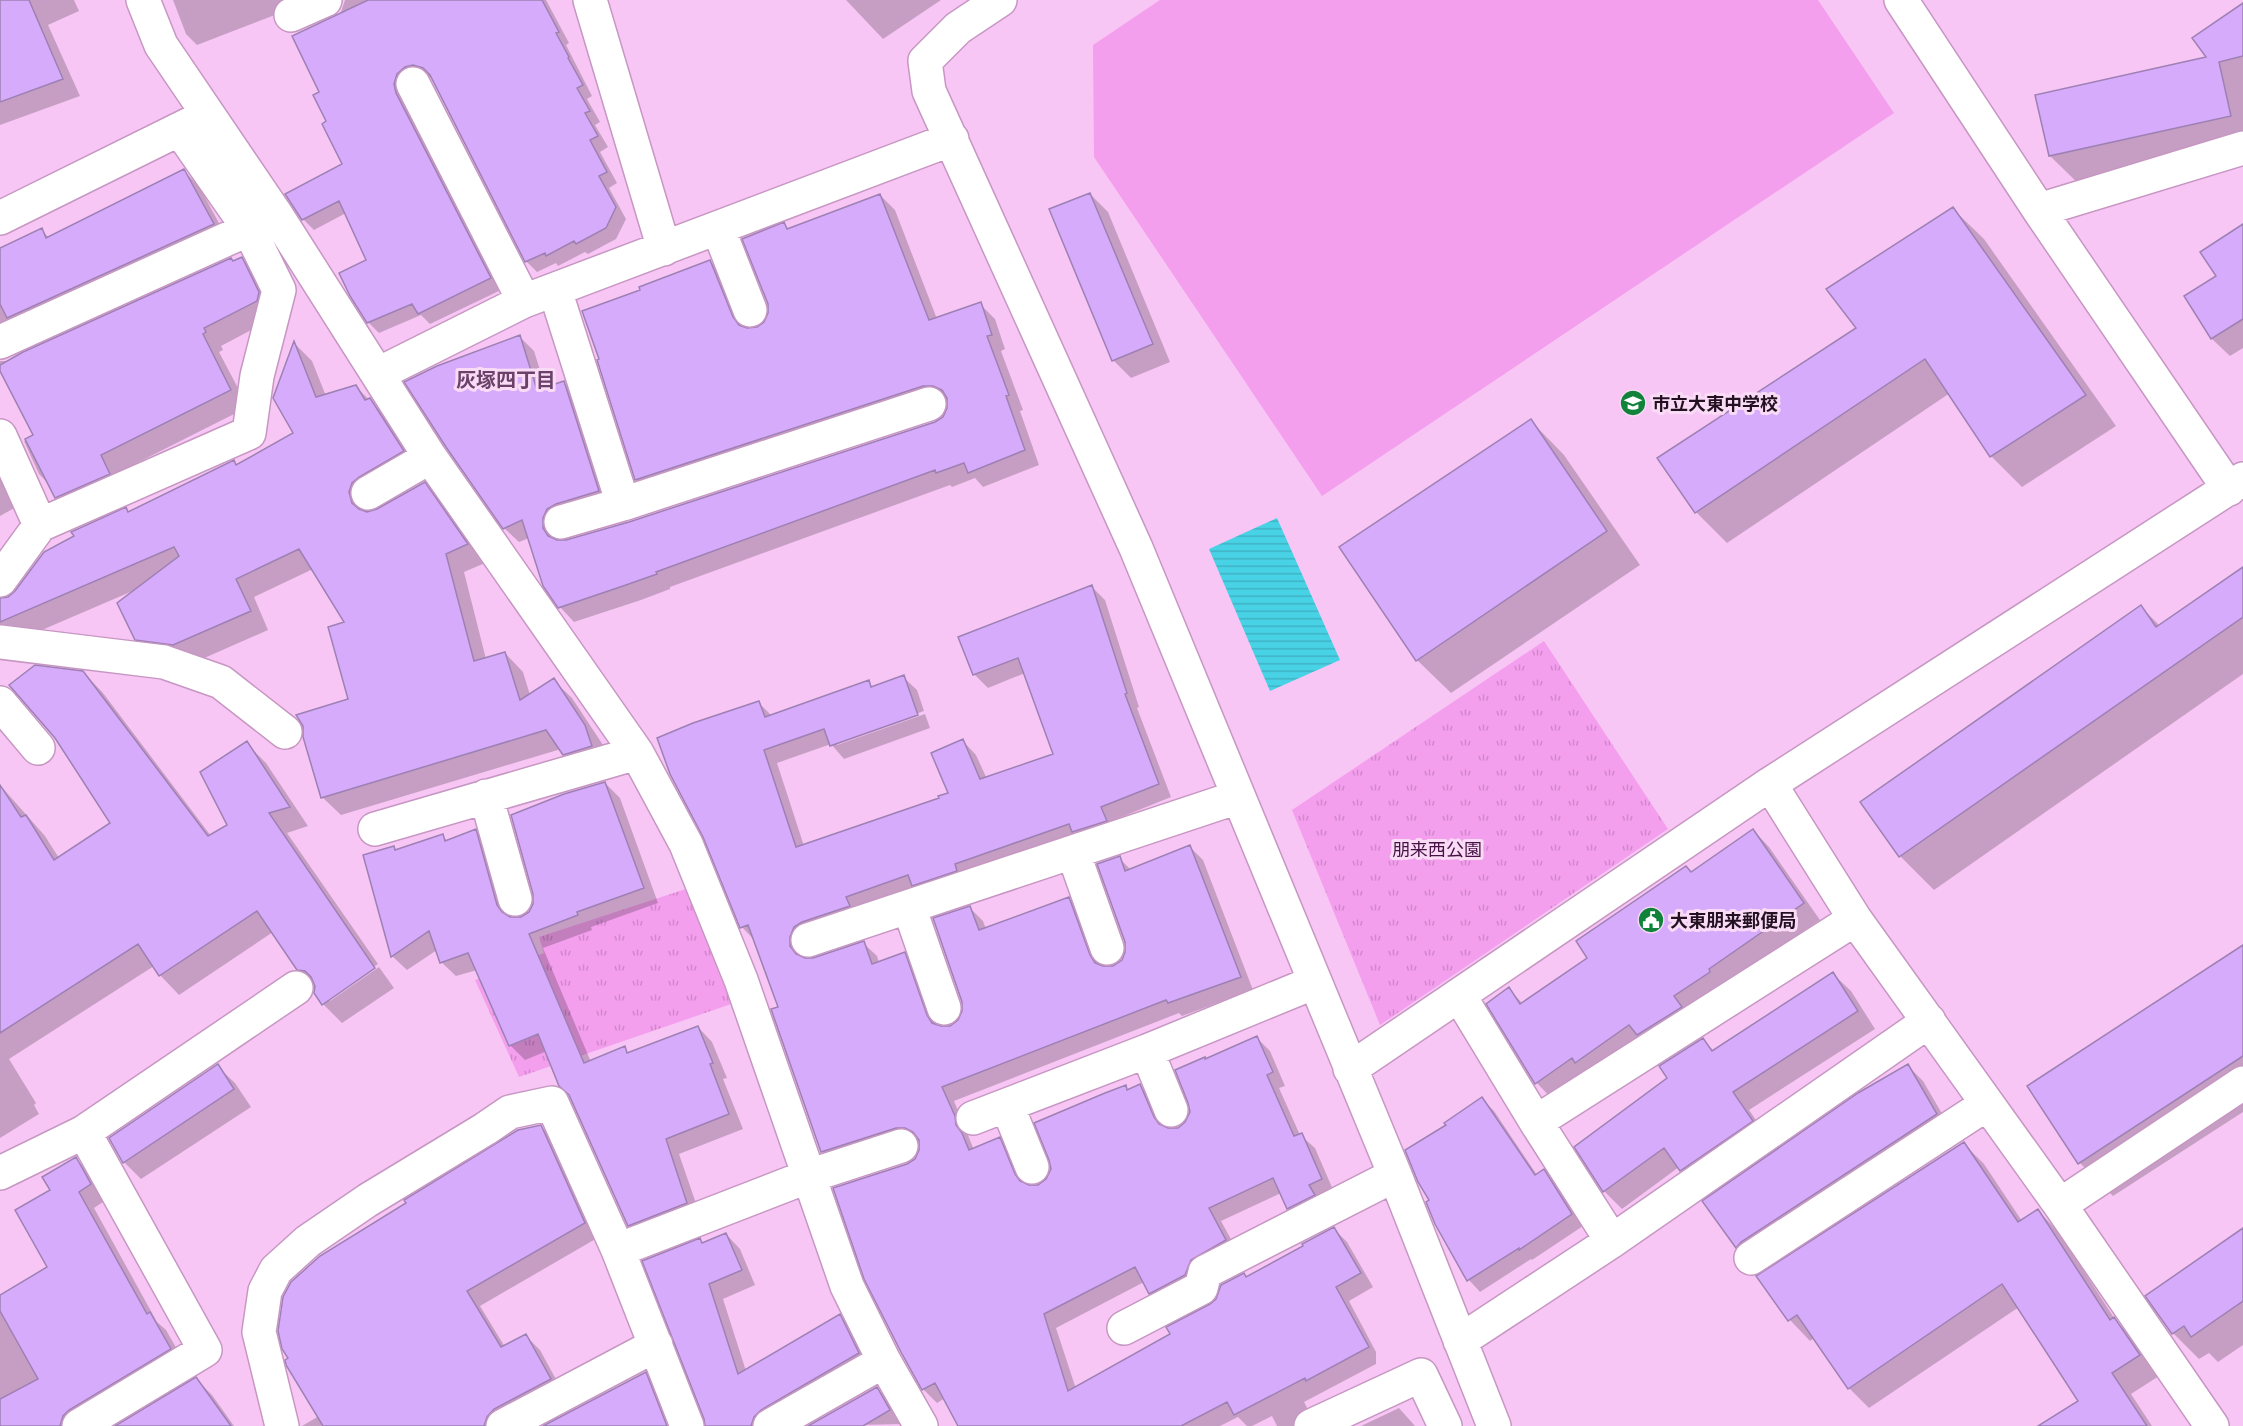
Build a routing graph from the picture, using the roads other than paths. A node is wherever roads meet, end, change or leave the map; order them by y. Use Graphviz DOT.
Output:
graph roads {
  1 [pos="143,0"];
  2 [pos="325,0"];
  3 [pos="590,0"];
  4 [pos="1000,0"];
  5 [pos="1901,0"];
  6 [pos="291,15"];
  7 [pos="413,84"];
  8 [pos="194,122"];
  9 [pos="952,139"];
  10 [pos="2243,148"];
  11 [pos="2039,210"];
  12 [pos="0,218"];
  13 [pos="263,223"];
  14 [pos="718,228"];
  15 [pos="664,249"];
  16 [pos="555,290"];
  17 [pos="524,301"];
  18 [pos="750,310"];
  19 [pos="0,342"];
  20 [pos="378,374"];
  21 [pos="929,404"];
  22 [pos="0,436"];
  23 [pos="430,457"];
  24 [pos="2236,484"];
  25 [pos="368,493"];
  26 [pos="623,504"];
  27 [pos="561,522"];
  28 [pos="40,525"];
  29 [pos="0,580"];
  30 [pos="0,642"];
  31 [pos="0,703"];
  32 [pos="285,732"];
  33 [pos="38,748"];
  34 [pos="638,753"];
  35 [pos="1770,784"];
  36 [pos="486,795"];
  37 [pos="1238,797"];
  38 [pos="375,829"];
  39 [pos="1073,852"];
  40 [pos="515,899"];
  41 [pos="909,907"];
  42 [pos="1856,919"];
  43 [pos="808,940"];
  44 [pos="1107,948"];
  45 [pos="1314,982"];
  46 [pos="296,988"];
  47 [pos="1459,995"];
  48 [pos="944,1008"];
  49 [pos="1929,1021"];
  50 [pos="1147,1051"];
  51 [pos="1350,1068"];
  52 [pos="2243,1083"];
  53 [pos="1988,1104"];
  54 [pos="1007,1105"];
  55 [pos="1171,1110"];
  56 [pos="973,1118"];
  57 [pos="1536,1122"];
  58 [pos="84,1132"];
  59 [pos="901,1146"];
  60 [pos="1032,1167"];
  61 [pos="0,1173"];
  62 [pos="1395,1175"];
  63 [pos="809,1176"];
  64 [pos="2060,1205"];
  65 [pos="1612,1241"];
  66 [pos="618,1250"];
  67 [pos="1752,1258"];
  68 [pos="1124,1328"];
  69 [pos="1460,1341"];
  70 [pos="656,1345"];
  71 [pos="884,1361"];
  72 [pos="79,1426"];
  73 [pos="282,1426"];
  74 [pos="503,1426"];
  75 [pos="687,1426"];
  76 [pos="770,1426"];
  77 [pos="921,1426"];
  78 [pos="1311,1426"];
  79 [pos="1445,1426"];
  80 [pos="1494,1426"];
  81 [pos="2212,1426"];
  1 -- 8 [label="street"];
  2 -- 6 [label="street"];
  3 -- 15 [label="street"];
  4 -- 9 [label="street"];
  5 -- 11 [label="street"];
  7 -- 17 [label="street"];
  8 -- 12 [label="street"];
  8 -- 13 [label="street"];
  9 -- 14 [label="street"];
  9 -- 37 [label="street"];
  10 -- 11 [label="street"];
  11 -- 24 [label="street"];
  13 -- 19 [label="street"];
  13 -- 20 [label="street"];
  13 -- 28 [label="street"];
  14 -- 15 [label="street"];
  14 -- 18 [label="street"];
  15 -- 16 [label="street"];
  16 -- 17 [label="street"];
  16 -- 26 [label="street"];
  17 -- 20 [label="street"];
  20 -- 23 [label="street"];
  21 -- 26 [label="street"];
  22 -- 28 [label="street"];
  23 -- 25 [label="street"];
  23 -- 34 [label="street"];
  24 -- 35 [label="street"];
  26 -- 27 [label="street"];
  28 -- 29 [label="street"];
  30 -- 32 [label="street"];
  31 -- 33 [label="street"];
  34 -- 36 [label="street"];
  34 -- 63 [label="street"];
  35 -- 42 [label="street"];
  35 -- 47 [label="street"];
  36 -- 38 [label="street"];
  36 -- 40 [label="street"];
  37 -- 39 [label="street"];
  37 -- 45 [label="street"];
  39 -- 41 [label="street"];
  39 -- 44 [label="street"];
  41 -- 43 [label="street"];
  41 -- 48 [label="street"];
  42 -- 49 [label="street"];
  42 -- 57 [label="street"];
  45 -- 50 [label="street"];
  45 -- 51 [label="street"];
  46 -- 58 [label="street"];
  47 -- 51 [label="street"];
  47 -- 57 [label="street"];
  49 -- 53 [label="street"];
  49 -- 65 [label="street"];
  50 -- 54 [label="street"];
  50 -- 55 [label="street"];
  51 -- 62 [label="street"];
  52 -- 64 [label="street"];
  53 -- 64 [label="street"];
  53 -- 67 [label="street"];
  54 -- 56 [label="street"];
  54 -- 60 [label="street"];
  57 -- 65 [label="street"];
  58 -- 61 [label="street"];
  58 -- 72 [label="street"];
  59 -- 63 [label="street"];
  62 -- 68 [label="street"];
  62 -- 69 [label="street"];
  63 -- 66 [label="street"];
  63 -- 71 [label="street"];
  64 -- 81 [label="street"];
  65 -- 69 [label="street"];
  66 -- 70 [label="street"];
  66 -- 73 [label="street"];
  69 -- 80 [label="street"];
  70 -- 74 [label="street"];
  70 -- 75 [label="street"];
  71 -- 76 [label="street"];
  71 -- 77 [label="street"];
  78 -- 79 [label="street"];
}
